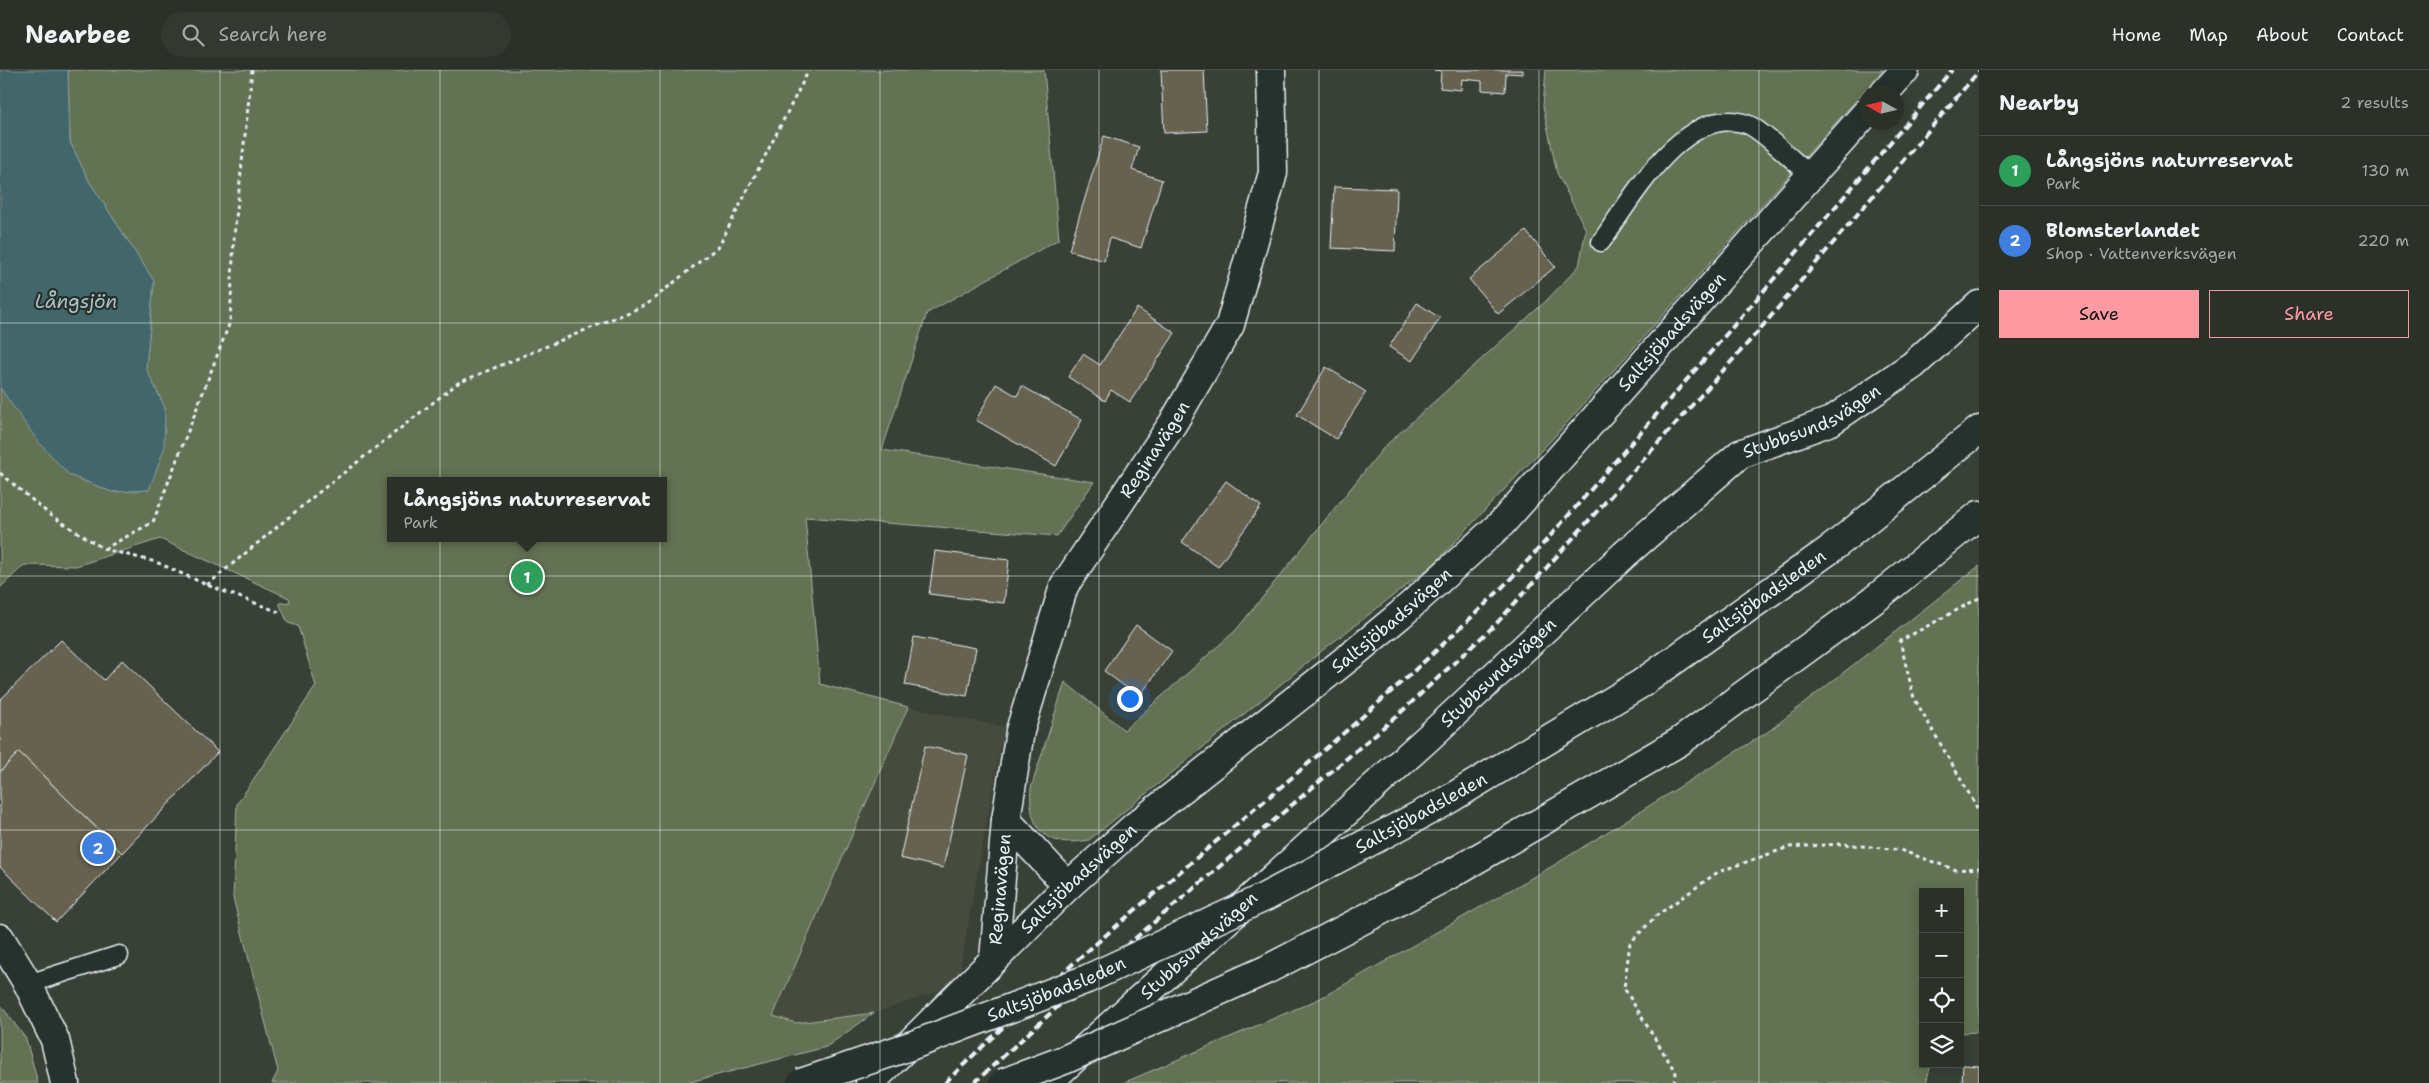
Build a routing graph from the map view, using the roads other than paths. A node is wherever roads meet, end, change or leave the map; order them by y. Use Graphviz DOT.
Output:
graph roads {
  1 [pos="1271,70"];
  2 [pos="1905,70"];
  3 [pos="1891,85"];
  4 [pos="1859,121"];
  5 [pos="1811,176"];
  6 [pos="1601,242"];
  7 [pos="1979,305"];
  8 [pos="1979,430"];
  9 [pos="1979,515"];
  10 [pos="1006,820"];
  11 [pos="1068,886"];
  12 [pos="0,938"];
  13 [pos="118,955"];
  14 [pos="994,958"];
  15 [pos="28,984"];
  16 [pos="65,1083"];
  17 [pos="801,1083"];
  18 [pos="870,1083"];
  19 [pos="1002,1083"];
  20 [pos="1047,1083"];
  1 -- 10 [label="main road, Reginavägen"];
  2 -- 3 [label="main road"];
  4 -- 5 [label="main road, Saltsjöbadsvägen"];
  5 -- 6 [label="lane"];
  5 -- 11 [label="main road, Saltsjöbadsvägen"];
  7 -- 20 [label="main road, Stubbsundsvägen"];
  8 -- 17 [label="main road, Saltsjöbadsleden, bridge"];
  9 -- 19 [label="main road, bridge"];
  10 -- 11 [label="main road, Reginavägen"];
  10 -- 14 [label="main road, Reginavägen"];
  11 -- 14 [label="main road, Saltsjöbadsvägen"];
  12 -- 15 [label="main road"];
  13 -- 15 [label="lane"];
  14 -- 18 [label="main road, Saltsjöbadsvägen"];
  15 -- 16 [label="main road"];
}
